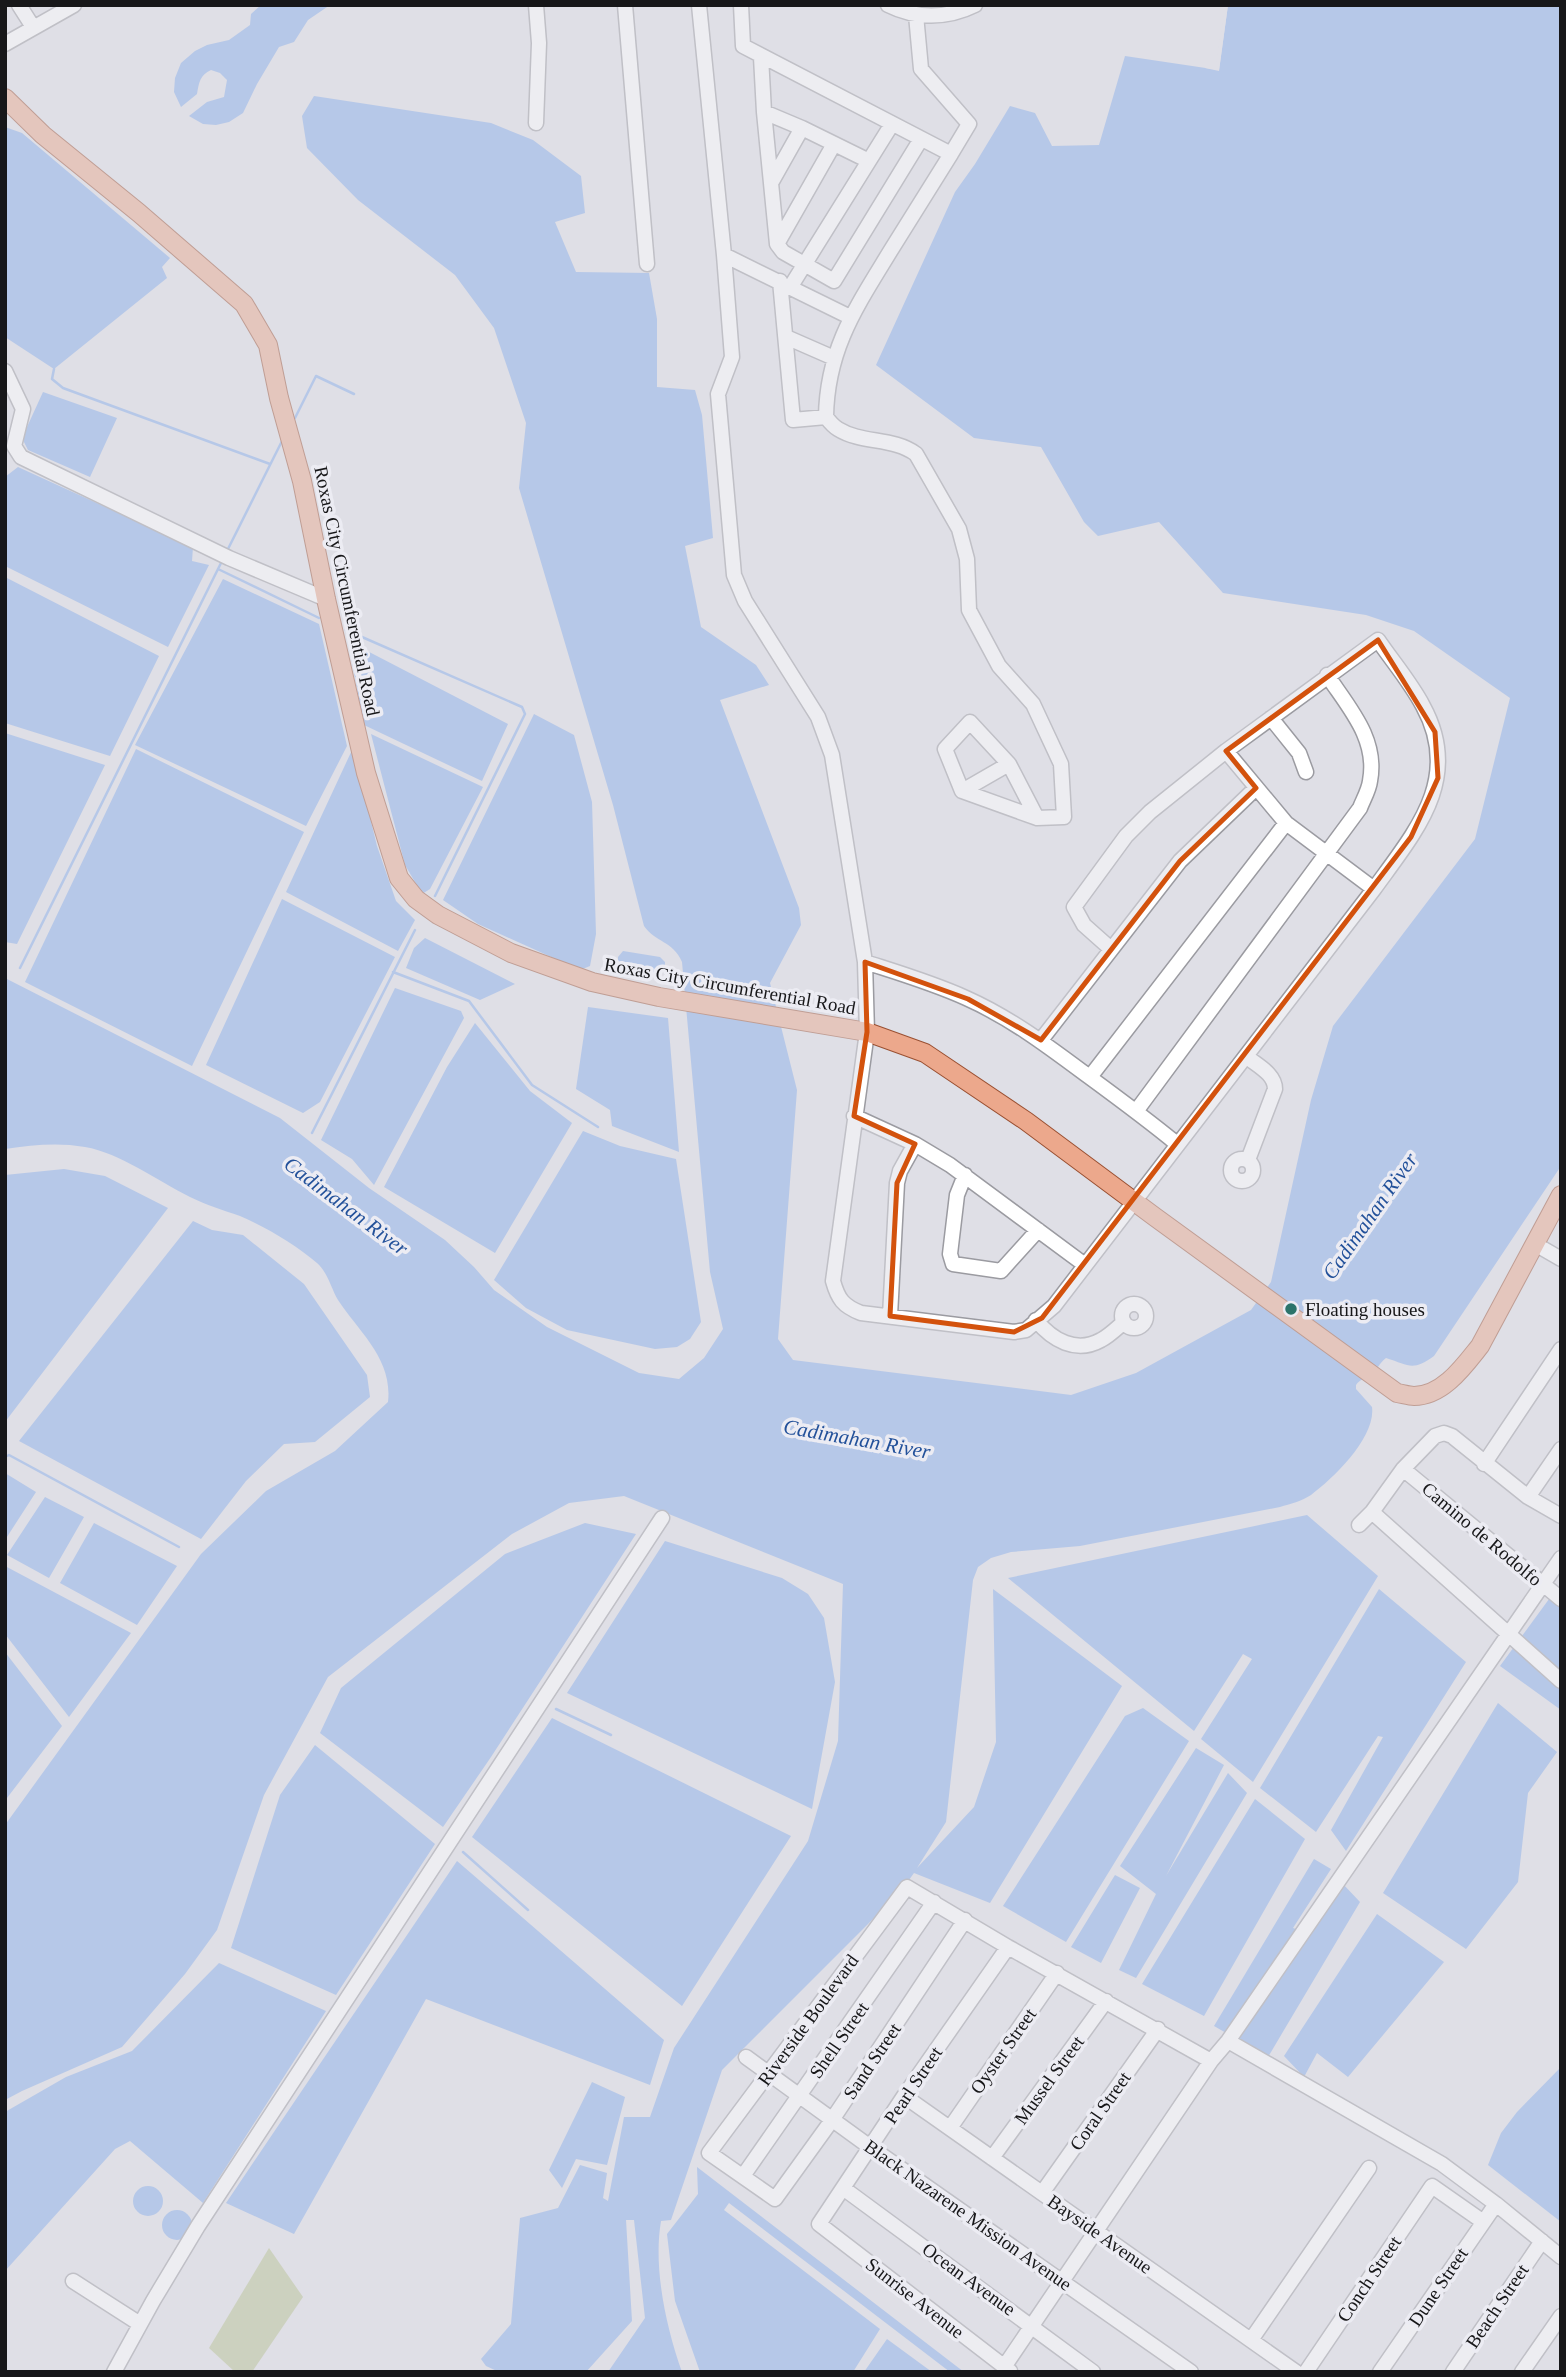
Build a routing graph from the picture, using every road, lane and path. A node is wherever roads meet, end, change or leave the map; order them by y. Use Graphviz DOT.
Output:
graph roads {
  1 [pos="19,5"];
  2 [pos="74,5"];
  3 [pos="536,5"];
  4 [pos="625,5"];
  5 [pos="699,5"];
  6 [pos="741,5"];
  7 [pos="888,5"];
  8 [pos="975,5"];
  9 [pos="916,15"];
  10 [pos="33,27"];
  11 [pos="5,44"];
  12 [pos="761,57"];
  13 [pos="5,98"];
  14 [pos="764,112"];
  15 [pos="536,123"];
  16 [pos="892,124"];
  17 [pos="802,128"];
  18 [pos="921,139"];
  19 [pos="834,144"];
  20 [pos="951,154"];
  21 [pos="867,160"];
  22 [pos="771,183"];
  23 [pos="777,244"];
  24 [pos="724,255"];
  25 [pos="647,264"];
  26 [pos="804,264"];
  27 [pos="785,284"];
  28 [pos="850,317"];
  29 [pos="786,337"];
  30 [pos="834,358"];
  31 [pos="5,371"];
  32 [pos="826,417"];
  33 [pos="326,600"];
  34 [pos="1327,675"];
  35 [pos="1271,718"];
  36 [pos="1226,751"];
  37 [pos="1009,764"];
  38 [pos="1306,772"];
  39 [pos="1256,788"];
  40 [pos="962,791"];
  41 [pos="1037,818"];
  42 [pos="1286,823"];
  43 [pos="1326,854"];
  44 [pos="1374,889"];
  45 [pos="1111,950"];
  46 [pos="865,962"];
  47 [pos="867,1032"];
  48 [pos="1041,1040"];
  49 [pos="1247,1057"];
  50 [pos="1090,1077"];
  51 [pos="1137,1111"];
  52 [pos="854,1116"];
  53 [pos="915,1144"];
  54 [pos="1177,1144"];
  55 [pos="1248,1160"];
  56 [pos="965,1175"];
  57 [pos="1561,1195"];
  58 [pos="1133,1201"];
  59 [pos="1038,1230"];
  60 [pos="1535,1244"];
  61 [pos="1561,1259"];
  62 [pos="1085,1265"];
  63 [pos="890,1316"];
  64 [pos="1036,1320"];
  65 [pos="1124,1322"];
  66 [pos="1561,1349"];
  67 [pos="1561,1449"];
  68 [pos="1484,1464"];
  69 [pos="1403,1469"];
  70 [pos="1528,1497"];
  71 [pos="1372,1512"];
  72 [pos="1561,1516"];
  73 [pos="662,1518"];
  74 [pos="1359,1525"];
  75 [pos="1561,1558"];
  76 [pos="1543,1584"];
  77 [pos="1561,1599"];
  78 [pos="1507,1633"];
  79 [pos="1561,1681"];
  80 [pos="934,1902"];
  81 [pos="965,1920"];
  82 [pos="1008,1947"];
  83 [pos="1057,1973"];
  84 [pos="1106,2001"];
  85 [pos="1158,2029"];
  86 [pos="1228,2041"];
  87 [pos="746,2057"];
  88 [pos="1211,2061"];
  89 [pos="769,2074"];
  90 [pos="800,2096"];
  91 [pos="904,2096"];
  92 [pos="832,2120"];
  93 [pos="950,2128"];
  94 [pos="870,2147"];
  95 [pos="992,2158"];
  96 [pos="1369,2168"];
  97 [pos="743,2176"];
  98 [pos="843,2188"];
  99 [pos="1042,2193"];
  100 [pos="1496,2204"];
  101 [pos="1482,2221"];
  102 [pos="819,2224"];
  103 [pos="1096,2231"];
  104 [pos="1542,2241"];
  105 [pos="1561,2257"];
  106 [pos="73,2281"];
  107 [pos="1063,2282"];
  108 [pos="1561,2316"];
  109 [pos="140,2324"];
  110 [pos="1032,2326"];
  111 [pos="1251,2340"];
  112 [pos="1007,2369"];
  113 [pos="114,2372"];
  114 [pos="1093,2372"];
  115 [pos="1191,2372"];
  116 [pos="1296,2372"];
  117 [pos="1306,2372"];
  118 [pos="1380,2372"];
  119 [pos="1452,2372"];
  120 [pos="1522,2372"];
  1 -- 10 [label="street"];
  2 -- 10 [label="street"];
  3 -- 15 [label="street"];
  4 -- 25 [label="street"];
  5 -- 24 [label="street"];
  6 -- 12 [label="street"];
  7 -- 9 [label="street"];
  8 -- 9 [label="street"];
  9 -- 20 [label="street"];
  10 -- 11 [label="street"];
  12 -- 14 [label="street"];
  12 -- 16 [label="street"];
  13 -- 33 [label="main road, Roxas City Circumferential Road"];
  14 -- 17 [label="street"];
  14 -- 22 [label="street"];
  16 -- 18 [label="street"];
  16 -- 21 [label="street"];
  17 -- 19 [label="street"];
  17 -- 22 [label="street"];
  18 -- 20 [label="street"];
  18 -- 26 [label="street"];
  19 -- 21 [label="street"];
  19 -- 23 [label="street"];
  20 -- 28 [label="street"];
  21 -- 26 [label="street"];
  22 -- 23 [label="street"];
  23 -- 26 [label="street"];
  24 -- 27 [label="street"];
  24 -- 46 [label="street"];
  26 -- 27 [label="street"];
  27 -- 28 [label="street"];
  27 -- 29 [label="street"];
  28 -- 30 [label="street"];
  29 -- 30 [label="street"];
  29 -- 32 [label="street"];
  30 -- 32 [label="street"];
  31 -- 33 [label="street"];
  32 -- 41 [label="street"];
  33 -- 47 [label="main road, Roxas City Circumferential Road"];
  34 -- 35 [label="street"];
  34 -- 43 [label="street"];
  34 -- 44 [label="street"];
  35 -- 36 [label="street"];
  35 -- 38 [label="street"];
  36 -- 39 [label="street"];
  36 -- 45 [label="street"];
  37 -- 40 [label="street"];
  37 -- 40 [label="street"];
  37 -- 41 [label="street"];
  39 -- 42 [label="street"];
  39 -- 45 [label="street"];
  40 -- 41 [label="street"];
  42 -- 43 [label="street"];
  42 -- 50 [label="street"];
  43 -- 44 [label="street"];
  43 -- 51 [label="street"];
  44 -- 49 [label="street"];
  45 -- 48 [label="street"];
  46 -- 47 [label="street"];
  46 -- 48 [label="street"];
  47 -- 52 [label="street"];
  47 -- 58 [label="main road, Roxas City Circumferential Road"];
  48 -- 50 [label="street"];
  49 -- 54 [label="street"];
  49 -- 55 [label="street"];
  50 -- 51 [label="street"];
  51 -- 54 [label="street"];
  52 -- 53 [label="street"];
  52 -- 63 [label="street"];
  53 -- 56 [label="street"];
  53 -- 63 [label="street"];
  54 -- 58 [label="street"];
  56 -- 59 [label="street"];
  56 -- 59 [label="street"];
  57 -- 60 [label="main road, Roxas City Circumferential Road"];
  58 -- 60 [label="main road, Roxas City Circumferential Road"];
  58 -- 62 [label="street"];
  59 -- 62 [label="street"];
  60 -- 61 [label="street"];
  62 -- 64 [label="street"];
  63 -- 64 [label="street"];
  64 -- 65 [label="street"];
  66 -- 68 [label="street"];
  67 -- 70 [label="street"];
  68 -- 69 [label="street"];
  68 -- 70 [label="street"];
  69 -- 71 [label="street"];
  69 -- 76 [label="street, Camino de Rodolfo"];
  70 -- 72 [label="street"];
  71 -- 74 [label="street"];
  71 -- 78 [label="street"];
  73 -- 109 [label="street"];
  75 -- 76 [label="street"];
  76 -- 77 [label="street, Camino de Rodolfo"];
  76 -- 78 [label="street"];
  78 -- 79 [label="street"];
  78 -- 86 [label="street"];
  80 -- 81 [label="street"];
  80 -- 89 [label="street, Riverside Boulevard"];
  80 -- 90 [label="street, Shell Street"];
  81 -- 82 [label="street"];
  81 -- 92 [label="street, Sand Street"];
  82 -- 83 [label="street"];
  82 -- 91 [label="street, Pearl Street"];
  83 -- 84 [label="street"];
  83 -- 93 [label="street, Oyster Street"];
  84 -- 85 [label="street"];
  84 -- 95 [label="street, Mussel Street"];
  85 -- 88 [label="street"];
  85 -- 99 [label="street, Coral Street"];
  86 -- 88 [label="street"];
  86 -- 100 [label="street"];
  87 -- 89 [label="street, Black Nazarene Mission Avenue"];
  88 -- 103 [label="street"];
  89 -- 90 [label="street, Black Nazarene Mission Avenue"];
  89 -- 97 [label="street, Riverside Boulevard"];
  90 -- 92 [label="street, Black Nazarene Mission Avenue"];
  90 -- 97 [label="street, Shell Street"];
  91 -- 93 [label="street, Bayside Avenue"];
  91 -- 94 [label="street, Pearl Street"];
  92 -- 94 [label="street, Black Nazarene Mission Avenue"];
  92 -- 97 [label="street, Sand Street"];
  93 -- 95 [label="street, Bayside Avenue"];
  94 -- 98 [label="street, Pearl Street"];
  94 -- 107 [label="street, Black Nazarene Mission Avenue"];
  95 -- 99 [label="street, Bayside Avenue"];
  96 -- 111 [label="street"];
  98 -- 102 [label="street, Pearl Street"];
  98 -- 110 [label="street, Ocean Avenue"];
  99 -- 103 [label="street, Bayside Avenue"];
  100 -- 101 [label="street, Dune Street"];
  100 -- 104 [label="street"];
  101 -- 117 [label="street, Conch Street"];
  101 -- 118 [label="street, Dune Street"];
  102 -- 112 [label="street, Sunrise Avenue"];
  103 -- 107 [label="street"];
  103 -- 111 [label="street, Bayside Avenue"];
  104 -- 105 [label="street"];
  104 -- 119 [label="street, Beach Street"];
  106 -- 109 [label="street"];
  107 -- 110 [label="street"];
  107 -- 115 [label="street, Black Nazarene Mission Avenue"];
  108 -- 120 [label="street"];
  109 -- 113 [label="street"];
  110 -- 112 [label="street"];
  110 -- 114 [label="street, Ocean Avenue"];
  111 -- 116 [label="street, Bayside Avenue"];
}
